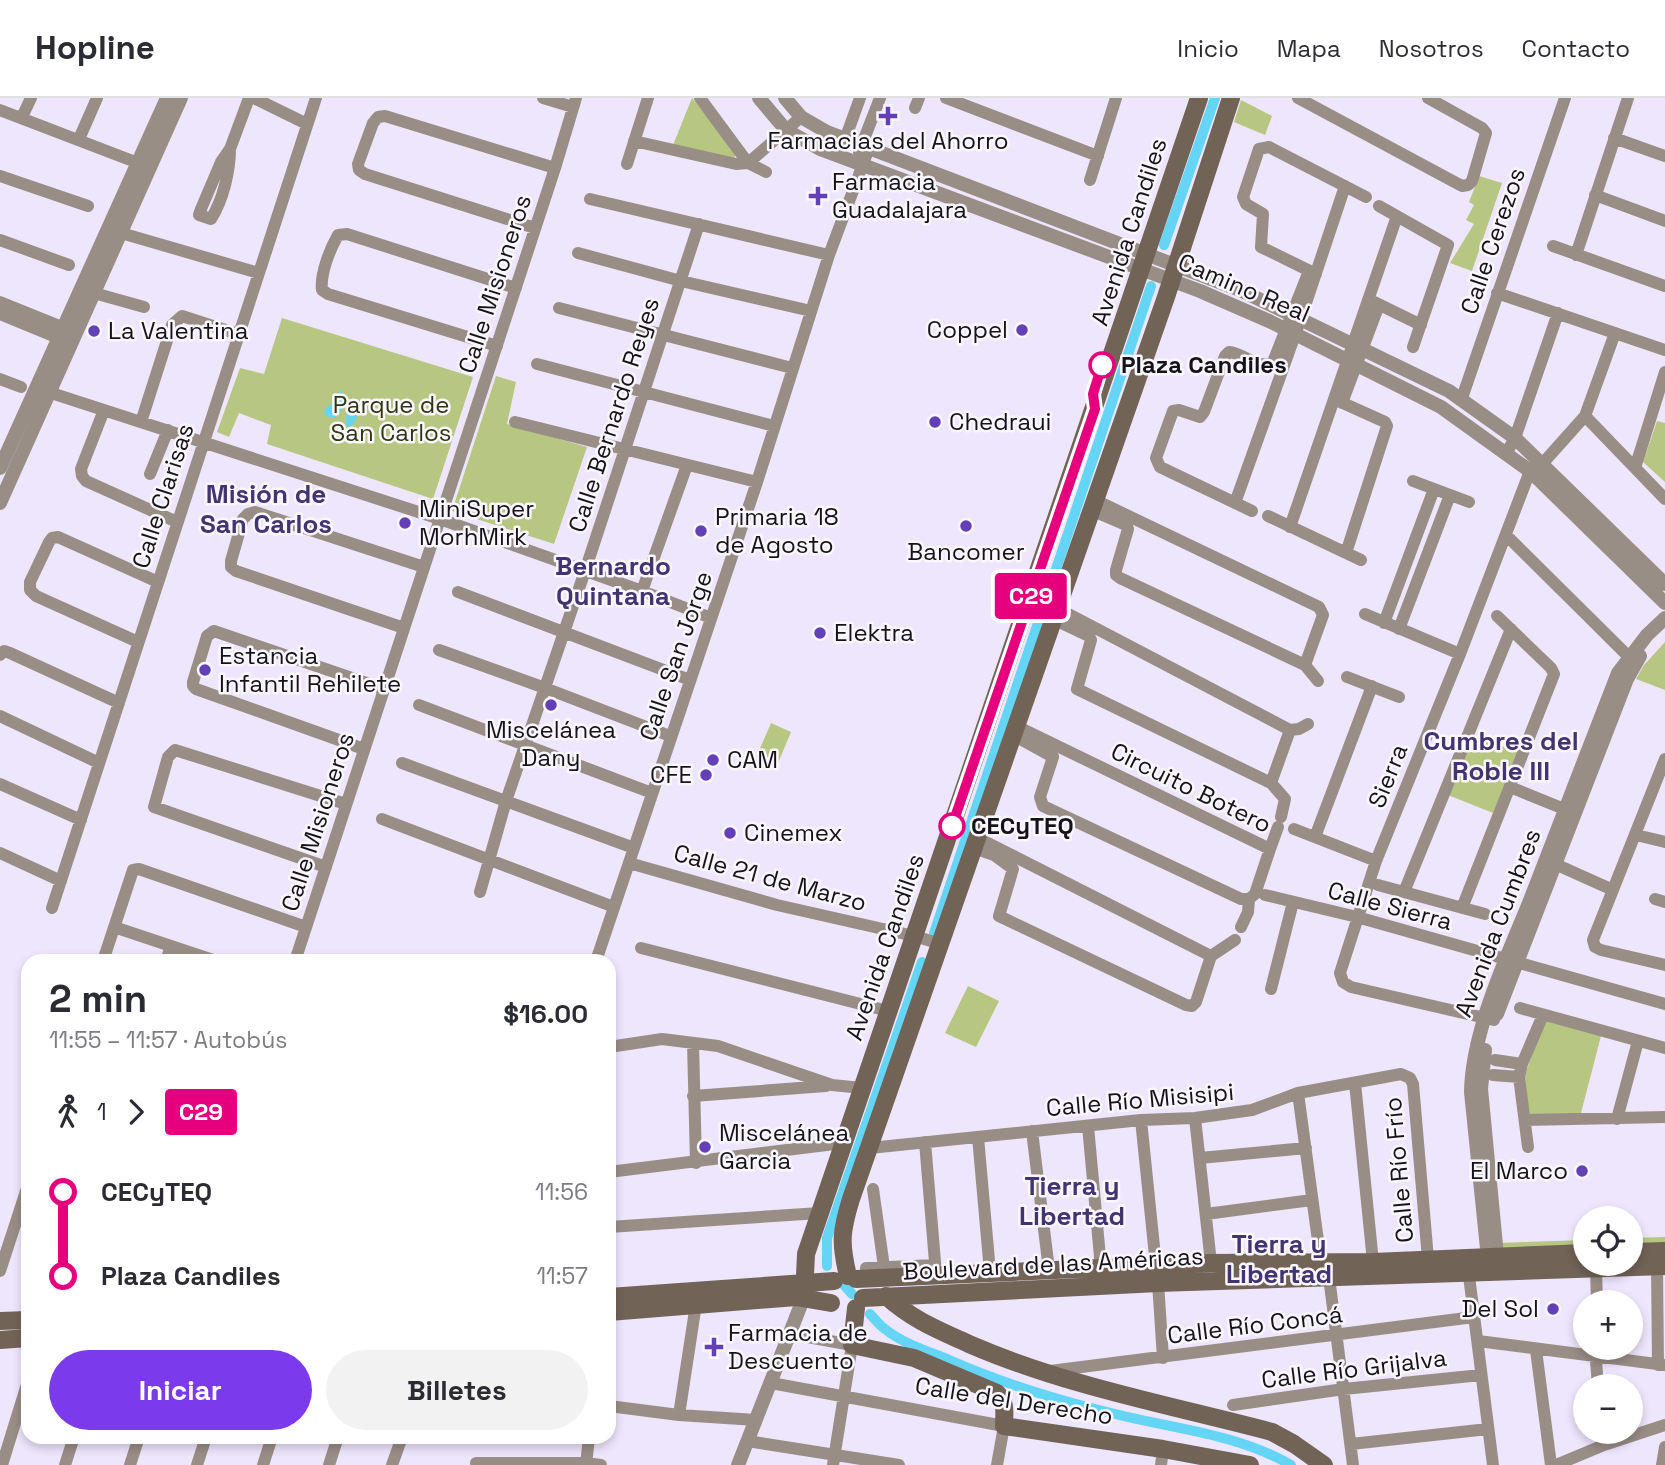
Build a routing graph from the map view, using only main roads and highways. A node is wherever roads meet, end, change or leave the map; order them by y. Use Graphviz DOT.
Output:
graph roads {
  1 [pos="1199,98"];
  2 [pos="1231,98"];
  3 [pos="928,941"];
  4 [pos="1643,1255"];
  5 [pos="1643,1261"];
  6 [pos="1662,1261"];
  7 [pos="1573,1262"];
  8 [pos="1468,1265"];
  9 [pos="1325,1270"];
  10 [pos="1157,1275"];
  11 [pos="851,1276"];
  12 [pos="804,1290"];
  13 [pos="886,1296"];
  14 [pos="616,1297"];
  15 [pos="831,1303"];
  16 [pos="860,1303"];
  17 [pos="616,1311"];
  18 [pos="21,1320"];
  19 [pos="0,1321"];
  20 [pos="21,1338"];
  21 [pos="0,1340"];
  22 [pos="1162,1457"];
  23 [pos="1250,1465"];
  24 [pos="1324,1465"];
  1 -- 3 [label="main road, Avenida Candiles"];
  2 -- 3 [label="main road, Avenida Candiles"];
  3 -- 11 [label="main road, Avenida Candiles"];
  3 -- 12 [label="main road, Avenida Candiles"];
  4 -- 6 [label="main road"];
  5 -- 6 [label="main road, Boulevard de las Américas"];
  7 -- 8 [label="main road, Boulevard de las Américas"];
  8 -- 9 [label="main road, Boulevard de las Américas"];
  8 -- 9 [label="main road, Boulevard de las Américas"];
  9 -- 10 [label="main road, Boulevard de las Américas"];
  9 -- 10 [label="main road, Boulevard de las Américas"];
  10 -- 11 [label="main road, Boulevard de las Américas"];
  10 -- 13 [label="main road, Boulevard de las Américas"];
  11 -- 12 [label="main road, Boulevard de las Américas"];
  11 -- 15 [label="main road"];
  11 -- 16 [label="main road"];
  12 -- 14 [label="main road, Boulevard de las Américas"];
  12 -- 15 [label="main road, Boulevard de las Américas"];
  12 -- 17 [label="main road, Boulevard de las Américas"];
  13 -- 16 [label="main road, Boulevard de las Américas"];
  13 -- 24 [label="main road"];
  15 -- 16 [label="main road"];
  16 -- 22 [label="main road, Calle del Derecho"];
  18 -- 19 [label="main road"];
  20 -- 21 [label="main road"];
  22 -- 23 [label="main road, Calle del Derecho"];
}
